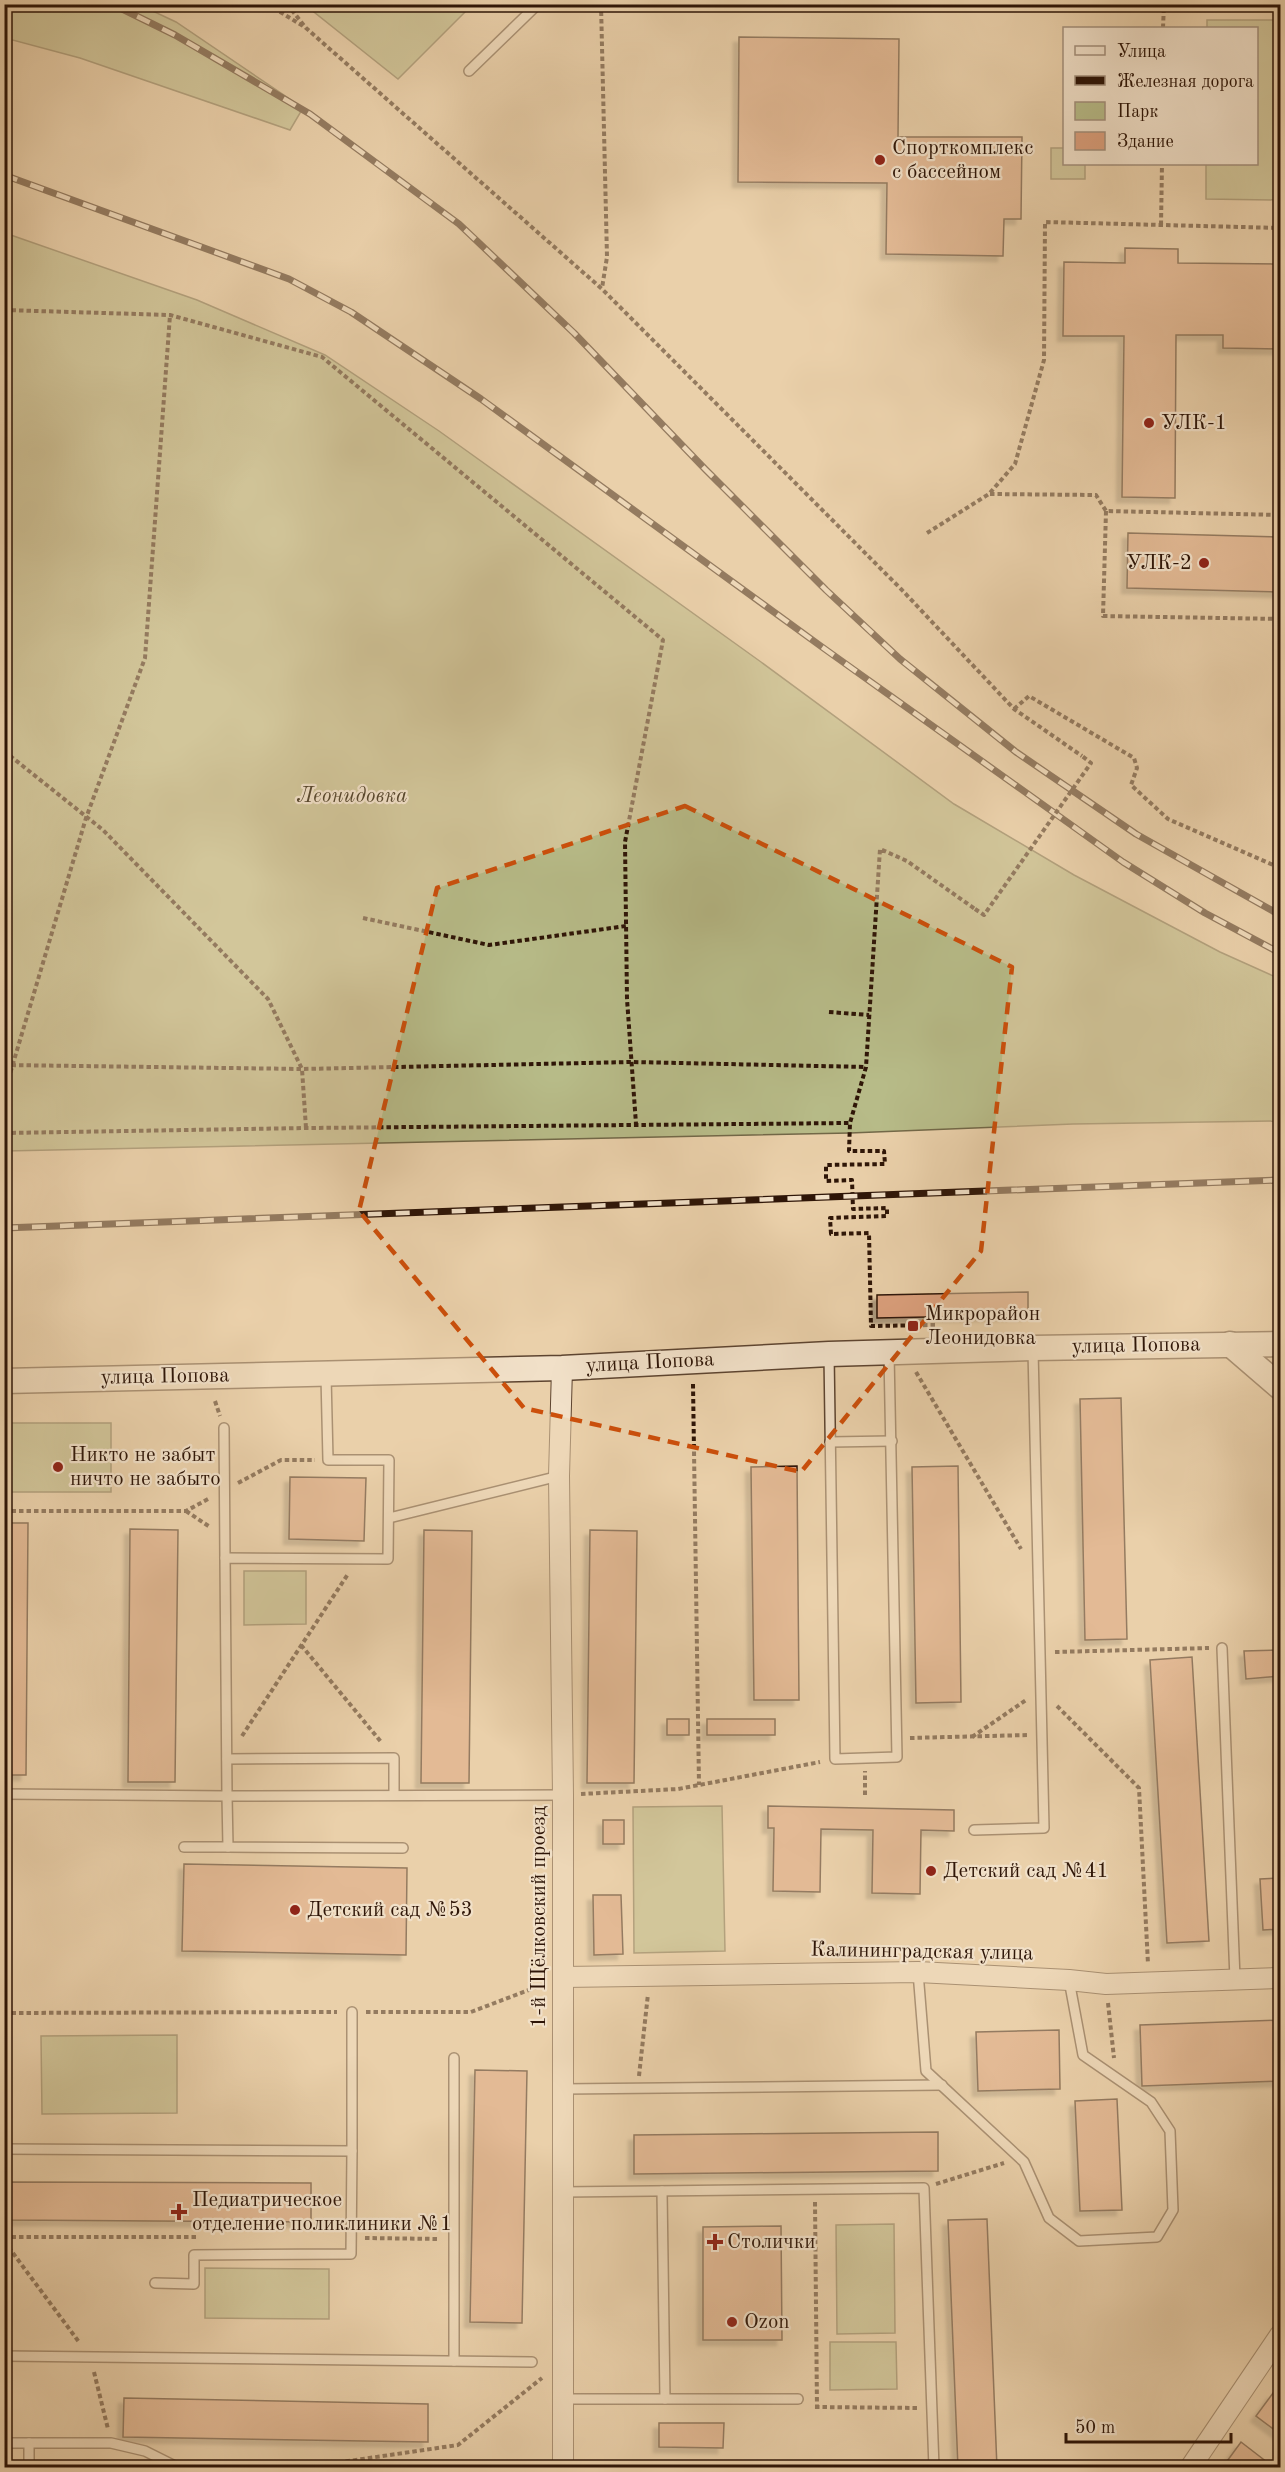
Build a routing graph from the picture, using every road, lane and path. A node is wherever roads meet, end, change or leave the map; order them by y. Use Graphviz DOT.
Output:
graph roads {
  1 [pos="267,4"];
  2 [pos="287,4"];
  3 [pos="538,4"];
  4 [pos="601,4"];
  5 [pos="1164,4"];
  6 [pos="1163,27"];
  7 [pos="306,28"];
  8 [pos="469,71"];
  9 [pos="1162,165"];
  10 [pos="1161,225"];
  11 [pos="1281,228"];
  12 [pos="602,289"];
  13 [pos="4,310"];
  14 [pos="170,315"];
  15 [pos="989,494"];
  16 [pos="1106,510"];
  17 [pos="1281,515"];
  18 [pos="927,532"];
  19 [pos="1281,620"];
  20 [pos="1014,709"];
  21 [pos="4,751"];
  22 [pos="86,818"];
  23 [pos="1281,868"];
  24 [pos="363,918"];
  25 [pos="626,926"];
  26 [pos="829,1012"];
  27 [pos="869,1015"];
  28 [pos="632,1062"];
  29 [pos="4,1065"];
  30 [pos="14,1065"];
  31 [pos="866,1067"];
  32 [pos="302,1068"];
  33 [pos="4,1094"];
  34 [pos="850,1123"];
  35 [pos="636,1124"];
  36 [pos="306,1128"];
  37 [pos="4,1133"];
  38 [pos="935,1325"];
  39 [pos="1230,1344"];
  40 [pos="1281,1344"];
  41 [pos="1033,1348"];
  42 [pos="890,1353"];
  43 [pos="829,1354"];
  44 [pos="562,1368"];
  45 [pos="915,1371"];
  46 [pos="326,1373"];
  47 [pos="4,1381"];
  48 [pos="693,1384"];
  49 [pos="1281,1387"];
  50 [pos="224,1428"];
  51 [pos="892,1441"];
  52 [pos="830,1442"];
  53 [pos="328,1460"];
  54 [pos="559,1476"];
  55 [pos="224,1490"];
  56 [pos="4,1511"];
  57 [pos="186,1511"];
  58 [pos="388,1518"];
  59 [pos="225,1537"];
  60 [pos="225,1558"];
  61 [pos="358,1558"];
  62 [pos="1039,1578"];
  63 [pos="301,1644"];
  64 [pos="1222,1648"];
  65 [pos="1040,1652"];
  66 [pos="1041,1690"];
  67 [pos="1042,1735"];
  68 [pos="972,1737"];
  69 [pos="897,1738"];
  70 [pos="394,1758"];
  71 [pos="865,1758"];
  72 [pos="227,1759"];
  73 [pos="835,1759"];
  74 [pos="699,1785"];
  75 [pos="4,1794"];
  76 [pos="394,1795"];
  77 [pos="563,1795"];
  78 [pos="865,1795"];
  79 [pos="227,1796"];
  80 [pos="974,1830"];
  81 [pos="184,1847"];
  82 [pos="228,1847"];
  83 [pos="402,1848"];
  84 [pos="918,1972"];
  85 [pos="650,1975"];
  86 [pos="563,1977"];
  87 [pos="1281,1978"];
  88 [pos="1235,1979"];
  89 [pos="1069,1980"];
  90 [pos="1149,1983"];
  91 [pos="1106,1984"];
  92 [pos="352,2012"];
  93 [pos="4,2013"];
  94 [pos="454,2058"];
  95 [pos="1115,2076"];
  96 [pos="942,2085"];
  97 [pos="638,2088"];
  98 [pos="563,2089"];
  99 [pos="4,2149"];
  100 [pos="352,2151"];
  101 [pos="1020,2158"];
  102 [pos="924,2188"];
  103 [pos="815,2189"];
  104 [pos="662,2191"];
  105 [pos="563,2192"];
  106 [pos="4,2237"];
  107 [pos="208,2238"];
  108 [pos="351,2238"];
  109 [pos="454,2239"];
  110 [pos="4,2241"];
  111 [pos="155,2283"];
  112 [pos="1281,2335"];
  113 [pos="4,2356"];
  114 [pos="91,2357"];
  115 [pos="454,2361"];
  116 [pos="562,2361"];
  117 [pos="532,2362"];
  118 [pos="798,2399"];
  119 [pos="562,2400"];
  120 [pos="665,2400"];
  121 [pos="817,2408"];
  122 [pos="932,2408"];
  123 [pos="4,2443"];
  124 [pos="29,2443"];
  125 [pos="111,2443"];
  126 [pos="29,2468"];
  127 [pos="178,2468"];
  128 [pos="301,2468"];
  129 [pos="562,2468"];
  130 [pos="934,2468"];
  131 [pos="1190,2468"];
  1 -- 7 [label="path"];
  2 -- 7 [label="path"];
  3 -- 8 [label="lane"];
  4 -- 12 [label="path"];
  5 -- 6 [label="path"];
  7 -- 12 [label="path"];
  9 -- 10 [label="path"];
  10 -- 11 [label="path"];
  10 -- 15 [label="path"];
  12 -- 20 [label="path"];
  13 -- 14 [label="path"];
  14 -- 22 [label="path"];
  14 -- 25 [label="path"];
  15 -- 16 [label="path"];
  15 -- 18 [label="path"];
  16 -- 17 [label="path"];
  16 -- 19 [label="path"];
  20 -- 23 [label="path"];
  20 -- 27 [label="path, bridge"];
  21 -- 22 [label="path"];
  22 -- 30 [label="path"];
  22 -- 32 [label="path"];
  24 -- 25 [label="path"];
  25 -- 28 [label="path"];
  26 -- 27 [label="path"];
  27 -- 31 [label="path"];
  28 -- 31 [label="path"];
  28 -- 32 [label="path"];
  28 -- 35 [label="path"];
  29 -- 30 [label="path"];
  30 -- 32 [label="path"];
  30 -- 33 [label="path"];
  31 -- 34 [label="path"];
  32 -- 36 [label="path"];
  34 -- 35 [label="path"];
  34 -- 38 [label="path"];
  35 -- 36 [label="path"];
  36 -- 37 [label="path"];
  39 -- 40 [label="street"];
  39 -- 41 [label="street, улица Попова"];
  39 -- 49 [label="street, улица Попова"];
  41 -- 42 [label="street, улица Попова"];
  41 -- 62 [label="lane"];
  42 -- 43 [label="street, улица Попова"];
  42 -- 51 [label="lane"];
  43 -- 44 [label="street, улица Попова"];
  43 -- 52 [label="lane"];
  44 -- 46 [label="street, улица Попова"];
  44 -- 54 [label="street, 1-й Щёлковский проезд"];
  45 -- 62 [label="path"];
  46 -- 47 [label="street, улица Попова"];
  46 -- 53 [label="lane"];
  48 -- 74 [label="path"];
  50 -- 55 [label="lane"];
  51 -- 52 [label="lane"];
  51 -- 69 [label="lane"];
  52 -- 73 [label="lane"];
  53 -- 55 [label="path"];
  53 -- 58 [label="lane"];
  54 -- 58 [label="lane"];
  54 -- 77 [label="street, 1-й Щёлковский проезд"];
  55 -- 57 [label="path"];
  55 -- 59 [label="lane"];
  56 -- 57 [label="path"];
  57 -- 59 [label="path"];
  58 -- 61 [label="lane"];
  59 -- 60 [label="lane"];
  60 -- 61 [label="lane"];
  60 -- 72 [label="lane"];
  61 -- 63 [label="path"];
  62 -- 65 [label="lane"];
  63 -- 70 [label="path"];
  63 -- 72 [label="path"];
  64 -- 65 [label="path"];
  64 -- 88 [label="lane"];
  65 -- 66 [label="lane"];
  66 -- 67 [label="lane"];
  66 -- 68 [label="path"];
  66 -- 90 [label="path"];
  67 -- 68 [label="path"];
  67 -- 80 [label="lane"];
  68 -- 69 [label="path"];
  69 -- 71 [label="lane"];
  70 -- 72 [label="lane"];
  70 -- 76 [label="lane"];
  71 -- 73 [label="lane"];
  71 -- 78 [label="path"];
  72 -- 79 [label="lane"];
  73 -- 74 [label="path"];
  74 -- 77 [label="path"];
  75 -- 79 [label="lane"];
  76 -- 77 [label="lane"];
  76 -- 79 [label="lane"];
  77 -- 86 [label="street, 1-й Щёлковский проезд"];
  79 -- 82 [label="lane"];
  81 -- 82 [label="lane"];
  82 -- 83 [label="lane"];
  84 -- 85 [label="street, Калининградская улица"];
  84 -- 89 [label="street, Калининградская улица"];
  84 -- 96 [label="lane"];
  85 -- 86 [label="street, Калининградская улица"];
  85 -- 97 [label="path"];
  86 -- 92 [label="path"];
  86 -- 98 [label="street, 1-й Щёлковский проезд"];
  87 -- 88 [label="street, Калининградская улица"];
  88 -- 90 [label="street, Калининградская улица"];
  89 -- 91 [label="street, Калининградская улица"];
  89 -- 95 [label="lane"];
  90 -- 91 [label="street, Калининградская улица"];
  91 -- 95 [label="path"];
  92 -- 93 [label="path"];
  92 -- 100 [label="lane"];
  94 -- 109 [label="lane"];
  95 -- 101 [label="lane"];
  96 -- 97 [label="lane"];
  96 -- 101 [label="lane"];
  97 -- 98 [label="lane"];
  98 -- 105 [label="street, 1-й Щёлковский проезд"];
  99 -- 100 [label="lane"];
  100 -- 108 [label="lane"];
  101 -- 102 [label="path"];
  102 -- 103 [label="lane"];
  102 -- 122 [label="lane"];
  103 -- 104 [label="lane"];
  103 -- 121 [label="path"];
  104 -- 105 [label="lane"];
  104 -- 120 [label="lane"];
  105 -- 116 [label="street, 1-й Щёлковский проезд"];
  106 -- 107 [label="path"];
  108 -- 109 [label="path"];
  108 -- 111 [label="lane"];
  109 -- 115 [label="lane"];
  110 -- 114 [label="path"];
  112 -- 131 [label="street"];
  113 -- 114 [label="lane"];
  114 -- 115 [label="lane"];
  114 -- 125 [label="path"];
  115 -- 117 [label="lane"];
  116 -- 119 [label="street, 1-й Щёлковский проезд"];
  116 -- 128 [label="path"];
  118 -- 120 [label="lane"];
  118 -- 121 [label="path"];
  119 -- 120 [label="lane"];
  119 -- 129 [label="street, 1-й Щёлковский проезд"];
  121 -- 122 [label="path"];
  122 -- 130 [label="lane"];
  123 -- 124 [label="lane"];
  124 -- 125 [label="lane"];
  124 -- 126 [label="lane"];
  125 -- 127 [label="lane"];
}
